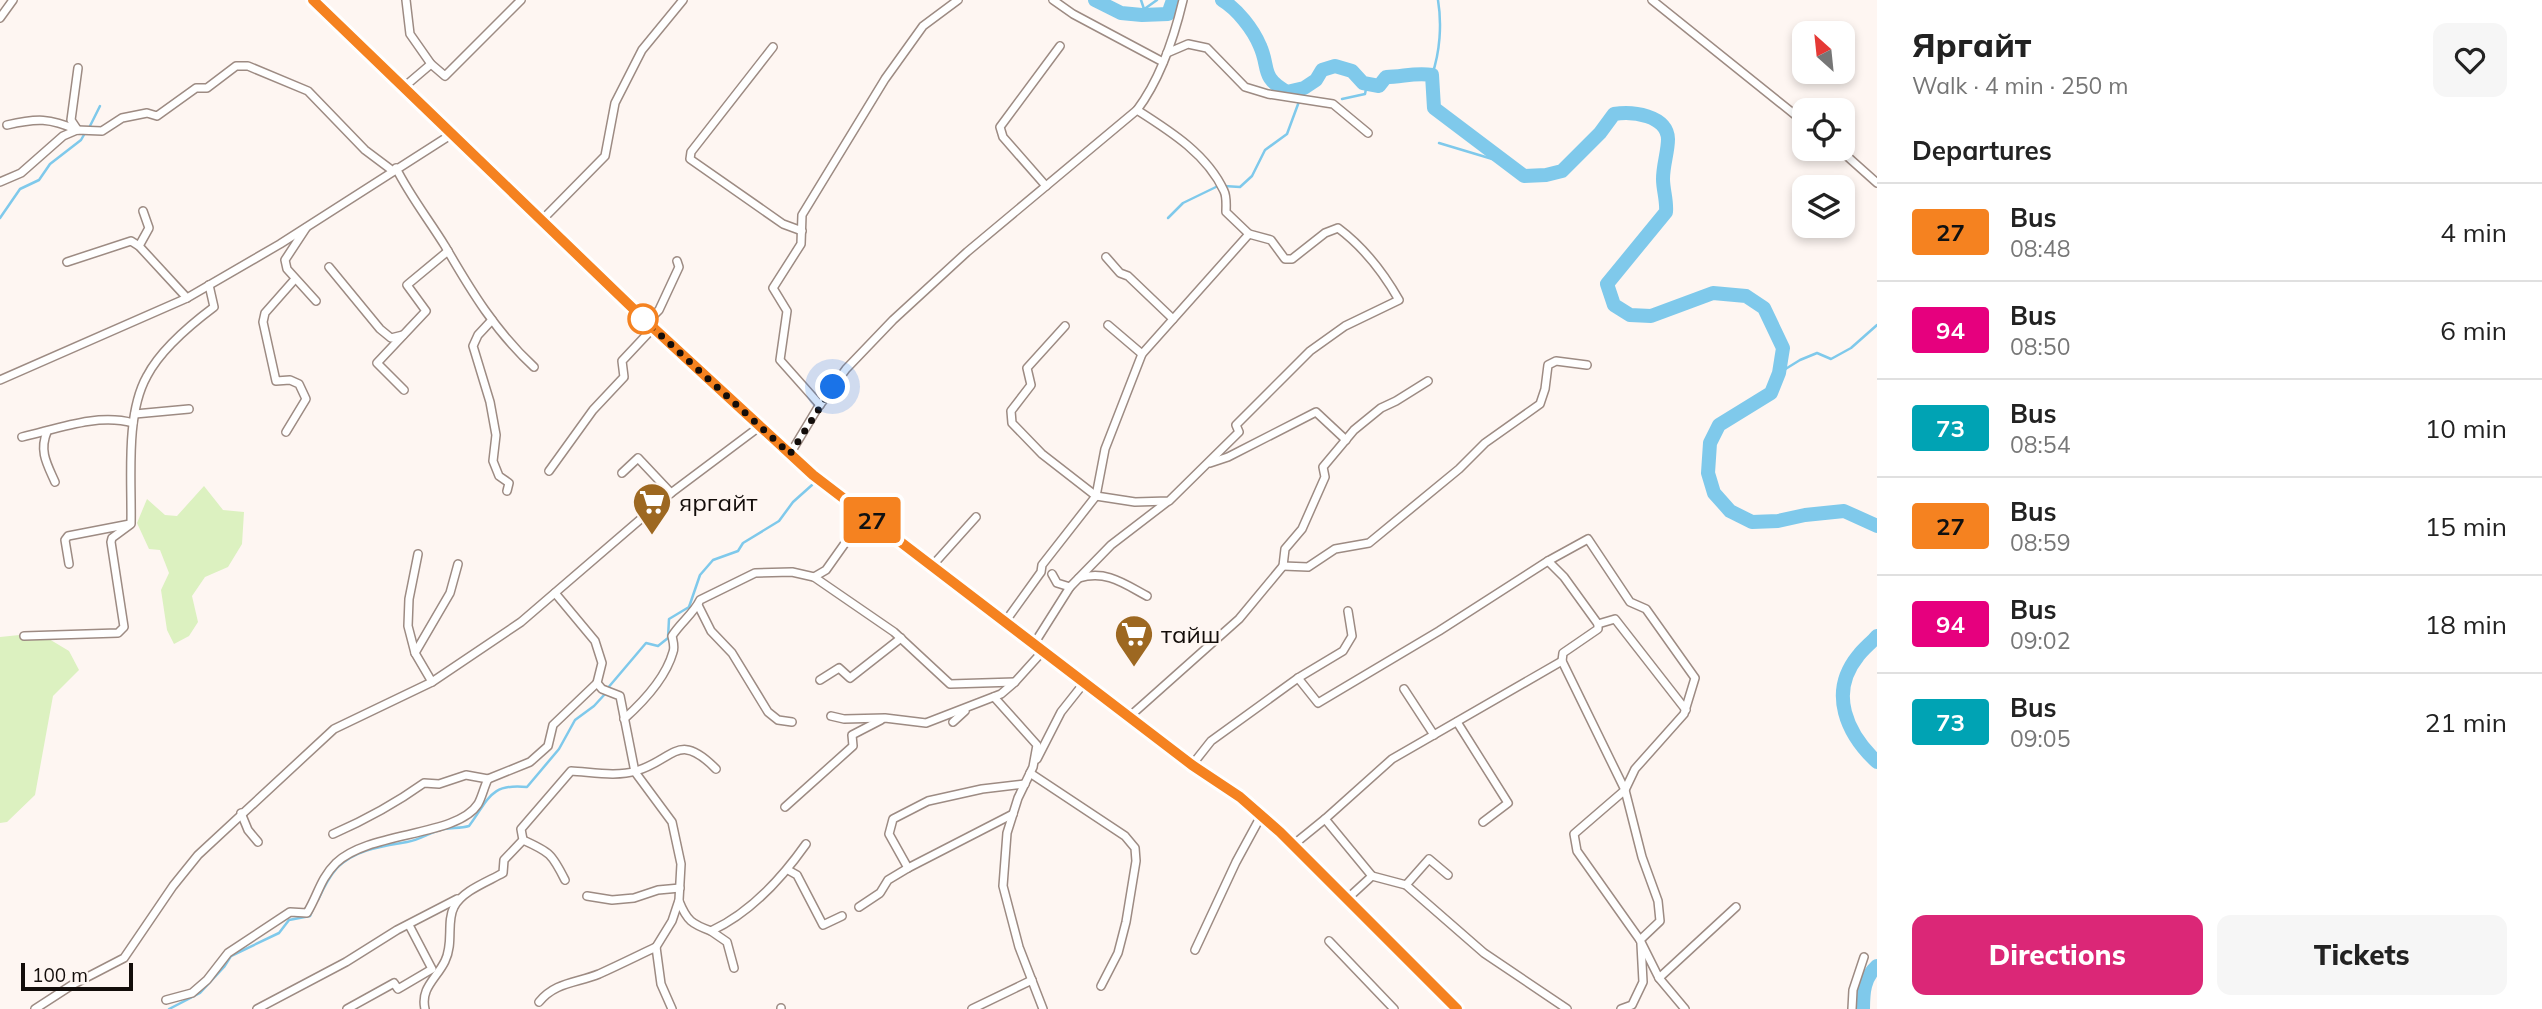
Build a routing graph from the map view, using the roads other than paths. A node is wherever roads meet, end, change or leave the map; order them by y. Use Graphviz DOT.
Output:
graph roads {
  1 [pos="13,0"];
  2 [pos="313,0"];
  3 [pos="406,0"];
  4 [pos="521,0"];
  5 [pos="684,0"];
  6 [pos="958,0"];
  7 [pos="1053,0"];
  8 [pos="1652,0"];
  9 [pos="1182,3"];
  10 [pos="0,18"];
  11 [pos="1060,46"];
  12 [pos="774,47"];
  13 [pos="1167,53"];
  14 [pos="1163,62"];
  15 [pos="430,64"];
  16 [pos="78,68"];
  17 [pos="404,87"];
  18 [pos="1137,110"];
  19 [pos="1792,112"];
  20 [pos="7,125"];
  21 [pos="77,130"];
  22 [pos="1368,133"];
  23 [pos="453,134"];
  24 [pos="1852,161"];
  25 [pos="394,170"];
  26 [pos="0,183"];
  27 [pos="1877,183"];
  28 [pos="1046,186"];
  29 [pos="143,211"];
  30 [pos="542,220"];
  31 [pos="307,227"];
  32 [pos="802,231"];
  33 [pos="1249,234"];
  34 [pos="139,246"];
  35 [pos="448,251"];
  36 [pos="1106,257"];
  37 [pos="677,261"];
  38 [pos="67,262"];
  39 [pos="329,267"];
  40 [pos="295,279"];
  41 [pos="209,285"];
  42 [pos="187,298"];
  43 [pos="316,301"];
  44 [pos="1173,319"];
  45 [pos="492,320"];
  46 [pos="650,325"];
  47 [pos="1108,325"];
  48 [pos="1065,326"];
  49 [pos="403,335"];
  50 [pos="1142,354"];
  51 [pos="1587,365"];
  52 [pos="534,368"];
  53 [pos="0,380"];
  54 [pos="1428,381"];
  55 [pos="404,390"];
  56 [pos="820,405"];
  57 [pos="189,409"];
  58 [pos="135,414"];
  59 [pos="133,423"];
  60 [pos="759,427"];
  61 [pos="47,432"];
  62 [pos="286,432"];
  63 [pos="22,437"];
  64 [pos="1346,440"];
  65 [pos="790,454"];
  66 [pos="1206,464"];
  67 [pos="549,471"];
  68 [pos="622,472"];
  69 [pos="55,482"];
  70 [pos="507,491"];
  71 [pos="671,493"];
  72 [pos="1096,496"];
  73 [pos="1169,501"];
  74 [pos="865,515"];
  75 [pos="976,517"];
  76 [pos="131,524"];
  77 [pos="418,554"];
  78 [pos="1548,561"];
  79 [pos="69,564"];
  80 [pos="458,564"];
  81 [pos="932,566"];
  82 [pos="1283,566"];
  83 [pos="1052,574"];
  84 [pos="814,577"];
  85 [pos="1075,579"];
  86 [pos="1070,587"];
  87 [pos="555,593"];
  88 [pos="1147,596"];
  89 [pos="698,605"];
  90 [pos="1348,611"];
  91 [pos="1005,622"];
  92 [pos="1598,624"];
  93 [pos="24,636"];
  94 [pos="901,638"];
  95 [pos="1038,648"];
  96 [pos="415,653"];
  97 [pos="1562,661"];
  98 [pos="1298,678"];
  99 [pos="820,680"];
  100 [pos="432,682"];
  101 [pos="1015,682"];
  102 [pos="1084,682"];
  103 [pos="597,683"];
  104 [pos="1404,689"];
  105 [pos="994,697"];
  106 [pos="975,706"];
  107 [pos="1686,709"];
  108 [pos="831,716"];
  109 [pos="1129,717"];
  110 [pos="885,718"];
  111 [pos="624,719"];
  112 [pos="792,722"];
  113 [pos="953,722"];
  114 [pos="1457,722"];
  115 [pos="1434,735"];
  116 [pos="1192,765"];
  117 [pos="716,769"];
  118 [pos="1032,770"];
  119 [pos="635,772"];
  120 [pos="488,779"];
  121 [pos="1025,784"];
  122 [pos="1625,790"];
  123 [pos="785,807"];
  124 [pos="242,813"];
  125 [pos="1013,814"];
  126 [pos="1261,816"];
  127 [pos="1325,819"];
  128 [pos="1483,822"];
  129 [pos="332,834"];
  130 [pos="523,840"];
  131 [pos="258,842"];
  132 [pos="806,844"];
  133 [pos="1293,845"];
  134 [pos="908,868"];
  135 [pos="788,870"];
  136 [pos="1448,875"];
  137 [pos="1372,876"];
  138 [pos="565,880"];
  139 [pos="1406,885"];
  140 [pos="680,888"];
  141 [pos="464,895"];
  142 [pos="587,896"];
  143 [pos="1347,899"];
  144 [pos="679,900"];
  145 [pos="859,907"];
  146 [pos="1736,907"];
  147 [pos="842,916"];
  148 [pos="409,925"];
  149 [pos="712,930"];
  150 [pos="1640,940"];
  151 [pos="1329,942"];
  152 [pos="656,947"];
  153 [pos="1195,950"];
  154 [pos="1864,957"];
  155 [pos="734,968"];
  156 [pos="1659,978"];
  157 [pos="1032,980"];
  158 [pos="1101,986"];
  159 [pos="166,1000"];
  160 [pos="540,1003"];
  161 [pos="35,1009"];
  162 [pos="257,1009"];
  163 [pos="348,1009"];
  164 [pos="425,1009"];
  165 [pos="672,1009"];
  166 [pos="972,1009"];
  167 [pos="1043,1009"];
  168 [pos="1394,1009"];
  169 [pos="1457,1009"];
  170 [pos="1567,1009"];
  171 [pos="1621,1009"];
  172 [pos="1685,1009"];
  173 [pos="1852,1009"];
  1 -- 10 [label="street"];
  2 -- 17 [label="main road"];
  3 -- 15 [label="street"];
  4 -- 15 [label="street"];
  5 -- 30 [label="street"];
  6 -- 32 [label="street"];
  7 -- 14 [label="street"];
  8 -- 19 [label="street"];
  9 -- 13 [label="street"];
  11 -- 28 [label="street"];
  12 -- 32 [label="street"];
  13 -- 14 [label="street"];
  13 -- 22 [label="street"];
  14 -- 18 [label="street"];
  15 -- 17 [label="street"];
  16 -- 21 [label="street"];
  17 -- 23 [label="main road"];
  18 -- 28 [label="street"];
  18 -- 33 [label="street"];
  20 -- 21 [label="street"];
  21 -- 25 [label="street"];
  21 -- 26 [label="street"];
  23 -- 25 [label="street"];
  23 -- 30 [label="main road"];
  24 -- 27 [label="street"];
  25 -- 31 [label="street"];
  25 -- 35 [label="street"];
  28 -- 56 [label="street"];
  29 -- 34 [label="street"];
  30 -- 46 [label="main road"];
  31 -- 40 [label="street"];
  31 -- 41 [label="street"];
  32 -- 56 [label="street"];
  33 -- 44 [label="street"];
  33 -- 66 [label="street"];
  34 -- 38 [label="street"];
  34 -- 42 [label="street"];
  35 -- 45 [label="street"];
  35 -- 49 [label="street"];
  36 -- 44 [label="street"];
  37 -- 46 [label="street"];
  39 -- 49 [label="street"];
  40 -- 43 [label="street"];
  40 -- 62 [label="street"];
  41 -- 42 [label="street"];
  41 -- 58 [label="street"];
  42 -- 53 [label="street"];
  44 -- 50 [label="street"];
  45 -- 52 [label="street"];
  45 -- 70 [label="street"];
  46 -- 60 [label="main road"];
  46 -- 67 [label="street"];
  47 -- 50 [label="street"];
  48 -- 72 [label="street"];
  49 -- 55 [label="street"];
  50 -- 72 [label="street"];
  51 -- 82 [label="street"];
  54 -- 64 [label="street"];
  56 -- 65 [label="street"];
  57 -- 58 [label="street"];
  58 -- 59 [label="street"];
  59 -- 61 [label="street"];
  59 -- 76 [label="street"];
  60 -- 65 [label="main road"];
  60 -- 71 [label="street"];
  61 -- 63 [label="street"];
  61 -- 69 [label="street"];
  64 -- 66 [label="street"];
  64 -- 82 [label="street"];
  65 -- 74 [label="main road"];
  66 -- 73 [label="street"];
  68 -- 71 [label="street"];
  71 -- 87 [label="street"];
  72 -- 73 [label="street"];
  72 -- 91 [label="street"];
  73 -- 85 [label="street"];
  74 -- 81 [label="main road"];
  74 -- 84 [label="street"];
  75 -- 81 [label="street"];
  76 -- 79 [label="street"];
  76 -- 93 [label="street"];
  77 -- 96 [label="street"];
  78 -- 92 [label="street"];
  78 -- 98 [label="street"];
  78 -- 107 [label="street"];
  80 -- 96 [label="street"];
  81 -- 91 [label="main road"];
  82 -- 109 [label="street"];
  83 -- 86 [label="street"];
  84 -- 89 [label="street"];
  84 -- 94 [label="street"];
  85 -- 86 [label="street"];
  85 -- 88 [label="street"];
  86 -- 95 [label="street"];
  87 -- 100 [label="street"];
  87 -- 103 [label="street"];
  89 -- 111 [label="street"];
  89 -- 112 [label="street"];
  90 -- 98 [label="street"];
  91 -- 95 [label="main road"];
  92 -- 97 [label="street"];
  92 -- 107 [label="street"];
  94 -- 99 [label="street"];
  94 -- 101 [label="street"];
  95 -- 101 [label="street"];
  95 -- 102 [label="main road"];
  96 -- 100 [label="street"];
  97 -- 114 [label="street"];
  97 -- 122 [label="street"];
  98 -- 116 [label="street"];
  100 -- 124 [label="street"];
  101 -- 105 [label="street"];
  102 -- 109 [label="main road"];
  102 -- 118 [label="street"];
  103 -- 111 [label="street"];
  103 -- 120 [label="street"];
  104 -- 115 [label="street"];
  105 -- 106 [label="street"];
  105 -- 118 [label="street"];
  106 -- 110 [label="street"];
  106 -- 113 [label="street"];
  107 -- 122 [label="street"];
  108 -- 110 [label="street"];
  109 -- 116 [label="main road"];
  110 -- 123 [label="street"];
  111 -- 119 [label="street"];
  114 -- 115 [label="street"];
  114 -- 128 [label="street"];
  115 -- 127 [label="street"];
  116 -- 126 [label="main road"];
  117 -- 119 [label="street"];
  118 -- 121 [label="street"];
  118 -- 158 [label="street"];
  119 -- 130 [label="street"];
  119 -- 140 [label="street"];
  120 -- 129 [label="street"];
  120 -- 159 [label="street"];
  121 -- 125 [label="street"];
  121 -- 134 [label="street"];
  122 -- 150 [label="street"];
  122 -- 150 [label="street"];
  124 -- 131 [label="street"];
  124 -- 161 [label="street"];
  125 -- 134 [label="street"];
  125 -- 157 [label="street"];
  126 -- 133 [label="main road"];
  126 -- 153 [label="street"];
  127 -- 133 [label="street"];
  127 -- 137 [label="street"];
  130 -- 138 [label="street"];
  130 -- 141 [label="street"];
  132 -- 135 [label="street"];
  133 -- 143 [label="main road"];
  134 -- 145 [label="street"];
  135 -- 147 [label="street"];
  135 -- 149 [label="street"];
  136 -- 139 [label="street"];
  137 -- 139 [label="street"];
  137 -- 143 [label="street"];
  139 -- 170 [label="street"];
  140 -- 142 [label="street"];
  140 -- 144 [label="street"];
  141 -- 148 [label="street"];
  141 -- 164 [label="street"];
  143 -- 169 [label="main road"];
  144 -- 149 [label="street"];
  144 -- 152 [label="street"];
  146 -- 156 [label="street"];
  148 -- 162 [label="street"];
  148 -- 163 [label="street"];
  149 -- 155 [label="street"];
  150 -- 156 [label="street"];
  150 -- 171 [label="street"];
  151 -- 168 [label="street"];
  152 -- 160 [label="street"];
  152 -- 165 [label="street"];
  154 -- 173 [label="street"];
  156 -- 172 [label="street"];
  157 -- 166 [label="street"];
  157 -- 167 [label="street"];
}
